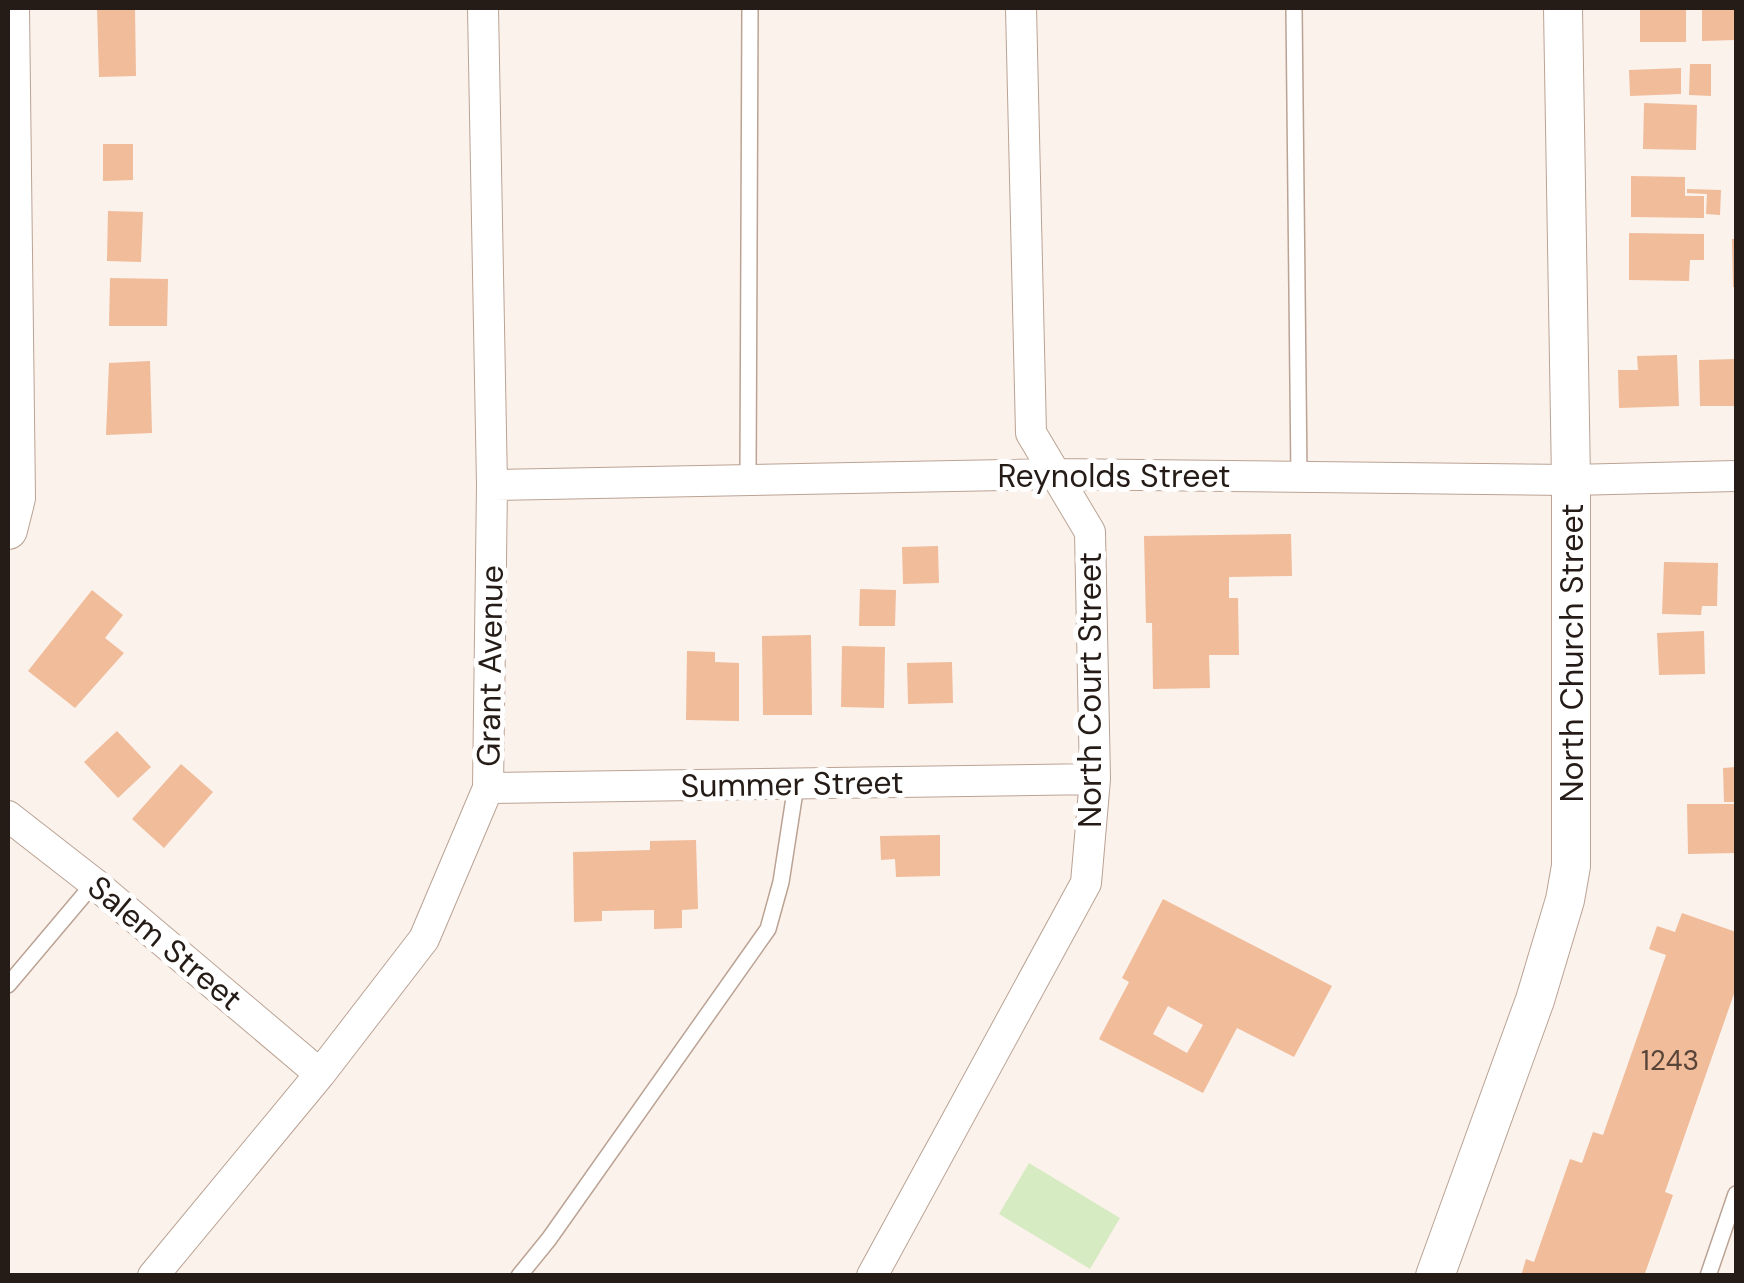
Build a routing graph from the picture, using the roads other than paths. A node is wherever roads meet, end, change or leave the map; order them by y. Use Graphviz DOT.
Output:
graph roads {
  1 [pos="10,8"];
  2 [pos="483,8"];
  3 [pos="750,8"];
  4 [pos="1020,8"];
  5 [pos="1294,8"];
  6 [pos="1563,8"];
  7 [pos="10,211"];
  8 [pos="1055,474"];
  9 [pos="1736,476"];
  10 [pos="1299,477"];
  11 [pos="748,478"];
  12 [pos="1571,480"];
  13 [pos="492,485"];
  14 [pos="10,508"];
  15 [pos="1095,779"];
  16 [pos="796,785"];
  17 [pos="488,788"];
  18 [pos="8,816"];
  19 [pos="94,883"];
  20 [pos="8,984"];
  21 [pos="320,1074"];
  22 [pos="1736,1194"];
  23 [pos="153,1276"];
  24 [pos="519,1276"];
  25 [pos="872,1276"];
  26 [pos="1435,1276"];
  27 [pos="1708,1276"];
  1 -- 7 [label="street"];
  2 -- 13 [label="street, Grant Avenue"];
  3 -- 11 [label="lane"];
  4 -- 8 [label="street, North Court Street"];
  5 -- 10 [label="lane"];
  6 -- 12 [label="street, North Church Street"];
  7 -- 14 [label="street"];
  8 -- 10 [label="street, Reynolds Street"];
  8 -- 11 [label="street, Reynolds Street"];
  8 -- 15 [label="street, North Court Street"];
  9 -- 12 [label="street, Reynolds Street"];
  10 -- 12 [label="street, Reynolds Street"];
  11 -- 13 [label="street, Reynolds Street"];
  12 -- 26 [label="street, North Church Street"];
  13 -- 17 [label="street, Grant Avenue"];
  15 -- 16 [label="street, Summer Street"];
  15 -- 25 [label="street, North Court Street"];
  16 -- 17 [label="street, Summer Street"];
  16 -- 24 [label="lane"];
  17 -- 21 [label="street, Grant Avenue"];
  18 -- 19 [label="street, Salem Street"];
  19 -- 20 [label="lane"];
  19 -- 21 [label="street, Salem Street"];
  21 -- 23 [label="street, Grant Avenue"];
  22 -- 27 [label="lane"];
}
